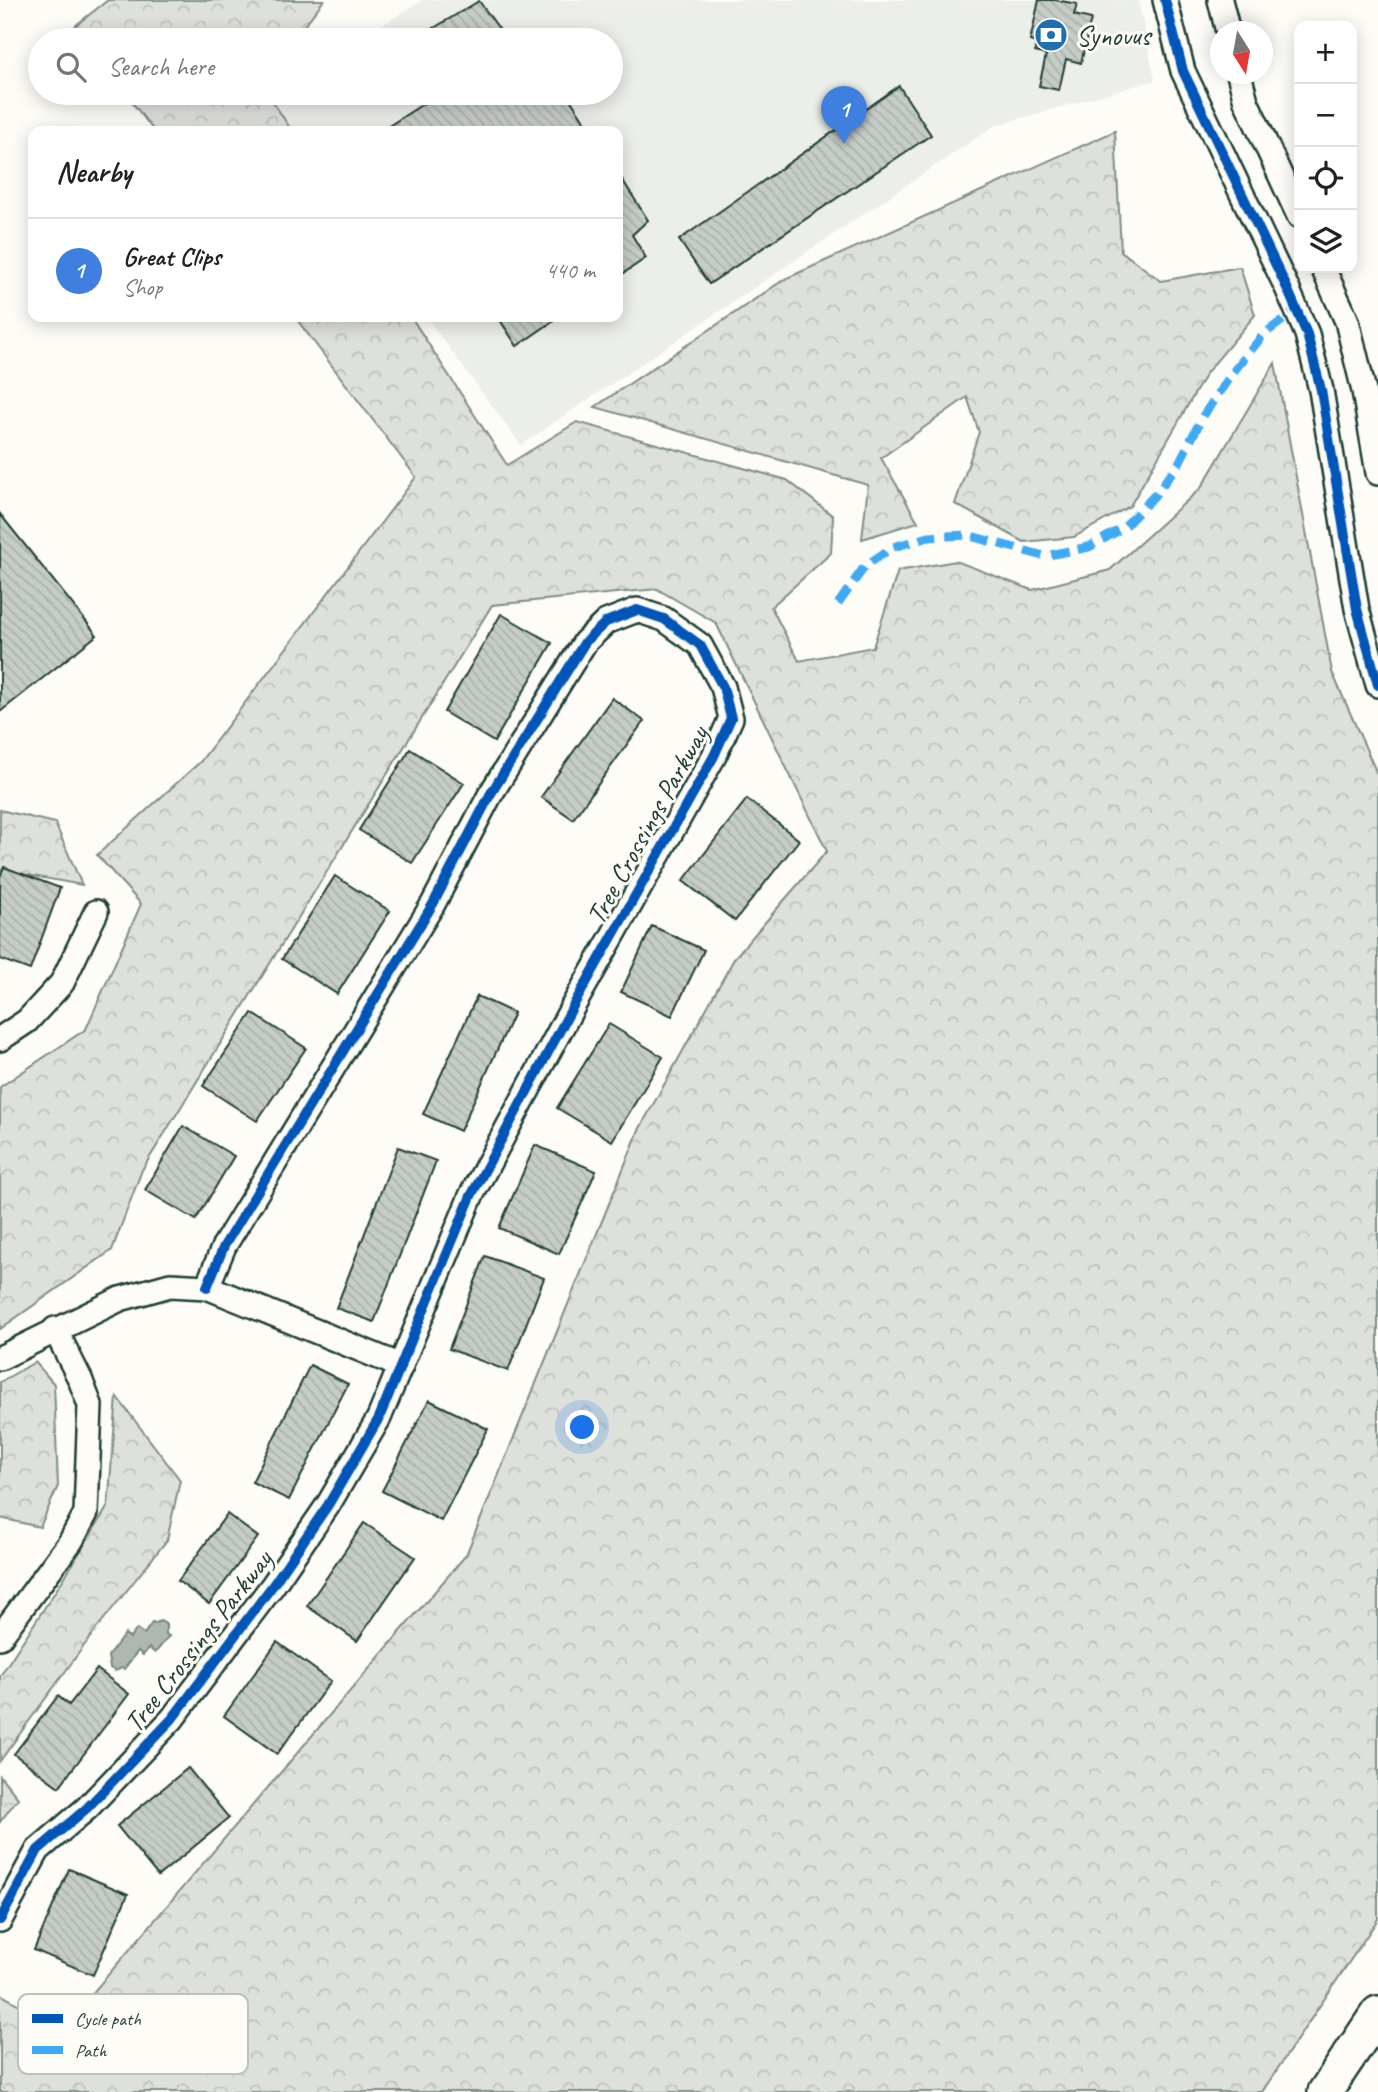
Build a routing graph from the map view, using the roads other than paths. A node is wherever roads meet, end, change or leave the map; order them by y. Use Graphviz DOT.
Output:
graph roads {
  1 [pos="1165,0"];
  2 [pos="1220,0"];
  3 [pos="1225,21"];
  4 [pos="1242,84"];
  5 [pos="1296,210"];
  6 [pos="1325,273"];
  7 [pos="1378,473"];
  8 [pos="1378,685"];
  9 [pos="96,912"];
  10 [pos="0,1039"];
  11 [pos="207,1287"];
  12 [pos="55,1329"];
  13 [pos="0,1358"];
  14 [pos="401,1366"];
  15 [pos="0,1637"];
  16 [pos="0,1920"];
  17 [pos="1378,2013"];
  18 [pos="1325,2092"];
  1 -- 8 [label="street"];
  2 -- 3 [label="street"];
  4 -- 5 [label="street"];
  6 -- 7 [label="street"];
  9 -- 10 [label="street"];
  11 -- 12 [label="street"];
  11 -- 14 [label="street"];
  11 -- 14 [label="street, Tree Crossings Parkway"];
  12 -- 13 [label="street"];
  12 -- 15 [label="street"];
  14 -- 16 [label="street, Tree Crossings Parkway"];
  17 -- 18 [label="highway"];
}
